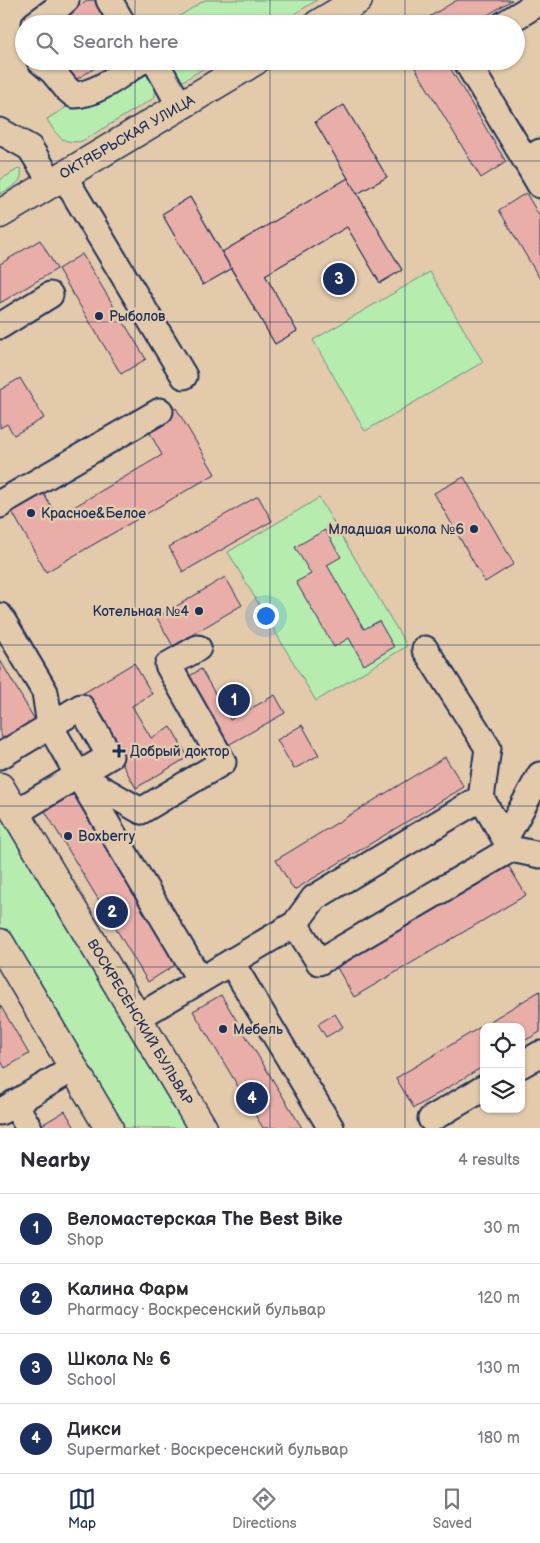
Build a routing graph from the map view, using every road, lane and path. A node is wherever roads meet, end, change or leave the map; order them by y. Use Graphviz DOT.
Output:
graph roads {
  1 [pos="66,0"];
  2 [pos="109,0"];
  3 [pos="121,0"];
  4 [pos="358,0"];
  5 [pos="540,2"];
  6 [pos="47,15"];
  7 [pos="118,15"];
  8 [pos="129,15"];
  9 [pos="333,15"];
  10 [pos="519,15"];
  11 [pos="51,70"];
  12 [pos="127,70"];
  13 [pos="159,70"];
  14 [pos="240,70"];
  15 [pos="472,70"];
  16 [pos="180,106"];
  17 [pos="0,131"];
  18 [pos="533,156"];
  19 [pos="57,178"];
  20 [pos="540,185"];
  21 [pos="0,214"];
  22 [pos="50,295"];
  23 [pos="0,326"];
  24 [pos="184,376"];
  25 [pos="160,411"];
  26 [pos="0,506"];
  27 [pos="0,616"];
  28 [pos="198,648"];
  29 [pos="425,649"];
  30 [pos="50,726"];
  31 [pos="0,756"];
  32 [pos="78,775"];
  33 [pos="540,775"];
  34 [pos="0,787"];
  35 [pos="481,798"];
  36 [pos="15,813"];
  37 [pos="508,844"];
  38 [pos="540,855"];
  39 [pos="296,924"];
  40 [pos="0,943"];
  41 [pos="231,962"];
  42 [pos="200,980"];
  43 [pos="137,1018"];
  44 [pos="540,1054"];
  45 [pos="525,1063"];
  46 [pos="74,1068"];
  47 [pos="480,1091"];
  48 [pos="7,1108"];
  49 [pos="439,1121"];
  50 [pos="29,1128"];
  51 [pos="109,1128"];
  52 [pos="203,1128"];
  53 [pos="331,1128"];
  1 -- 6 [label="street"];
  2 -- 7 [label="street"];
  3 -- 8 [label="street"];
  4 -- 9 [label="main road"];
  5 -- 10 [label="street"];
  11 -- 12 [label="street"];
  13 -- 16 [label="street"];
  14 -- 16 [label="main road, ОКТЯБРЬСКАЯ УЛИЦА"];
  15 -- 18 [label="street"];
  16 -- 19 [label="main road, ОКТЯБРЬСКАЯ УЛИЦА"];
  17 -- 19 [label="street"];
  18 -- 20 [label="street"];
  19 -- 21 [label="main road, ОКТЯБРЬСКАЯ УЛИЦА"];
  19 -- 24 [label="street"];
  22 -- 23 [label="street"];
  25 -- 26 [label="street"];
  27 -- 30 [label="street"];
  28 -- 32 [label="street"];
  29 -- 35 [label="street"];
  30 -- 31 [label="street"];
  30 -- 32 [label="street"];
  30 -- 32 [label="street"];
  32 -- 36 [label="street"];
  32 -- 42 [label="street"];
  33 -- 37 [label="street"];
  34 -- 36 [label="main road, ВОСКРЕСЕНСКИЙ БУЛЬВАР"];
  35 -- 37 [label="street"];
  35 -- 39 [label="street"];
  36 -- 43 [label="main road, ВОСКРЕСЕНСКИЙ БУЛЬВАР"];
  37 -- 38 [label="street"];
  37 -- 39 [label="street"];
  39 -- 41 [label="street"];
  40 -- 46 [label="main road"];
  41 -- 42 [label="street"];
  41 -- 53 [label="street"];
  42 -- 43 [label="street"];
  43 -- 52 [label="main road, ВОСКРЕСЕНСКИЙ БУЛЬВАР"];
  44 -- 45 [label="street"];
  46 -- 48 [label="street"];
  46 -- 51 [label="main road"];
  47 -- 49 [label="street"];
  48 -- 50 [label="street"];
}
